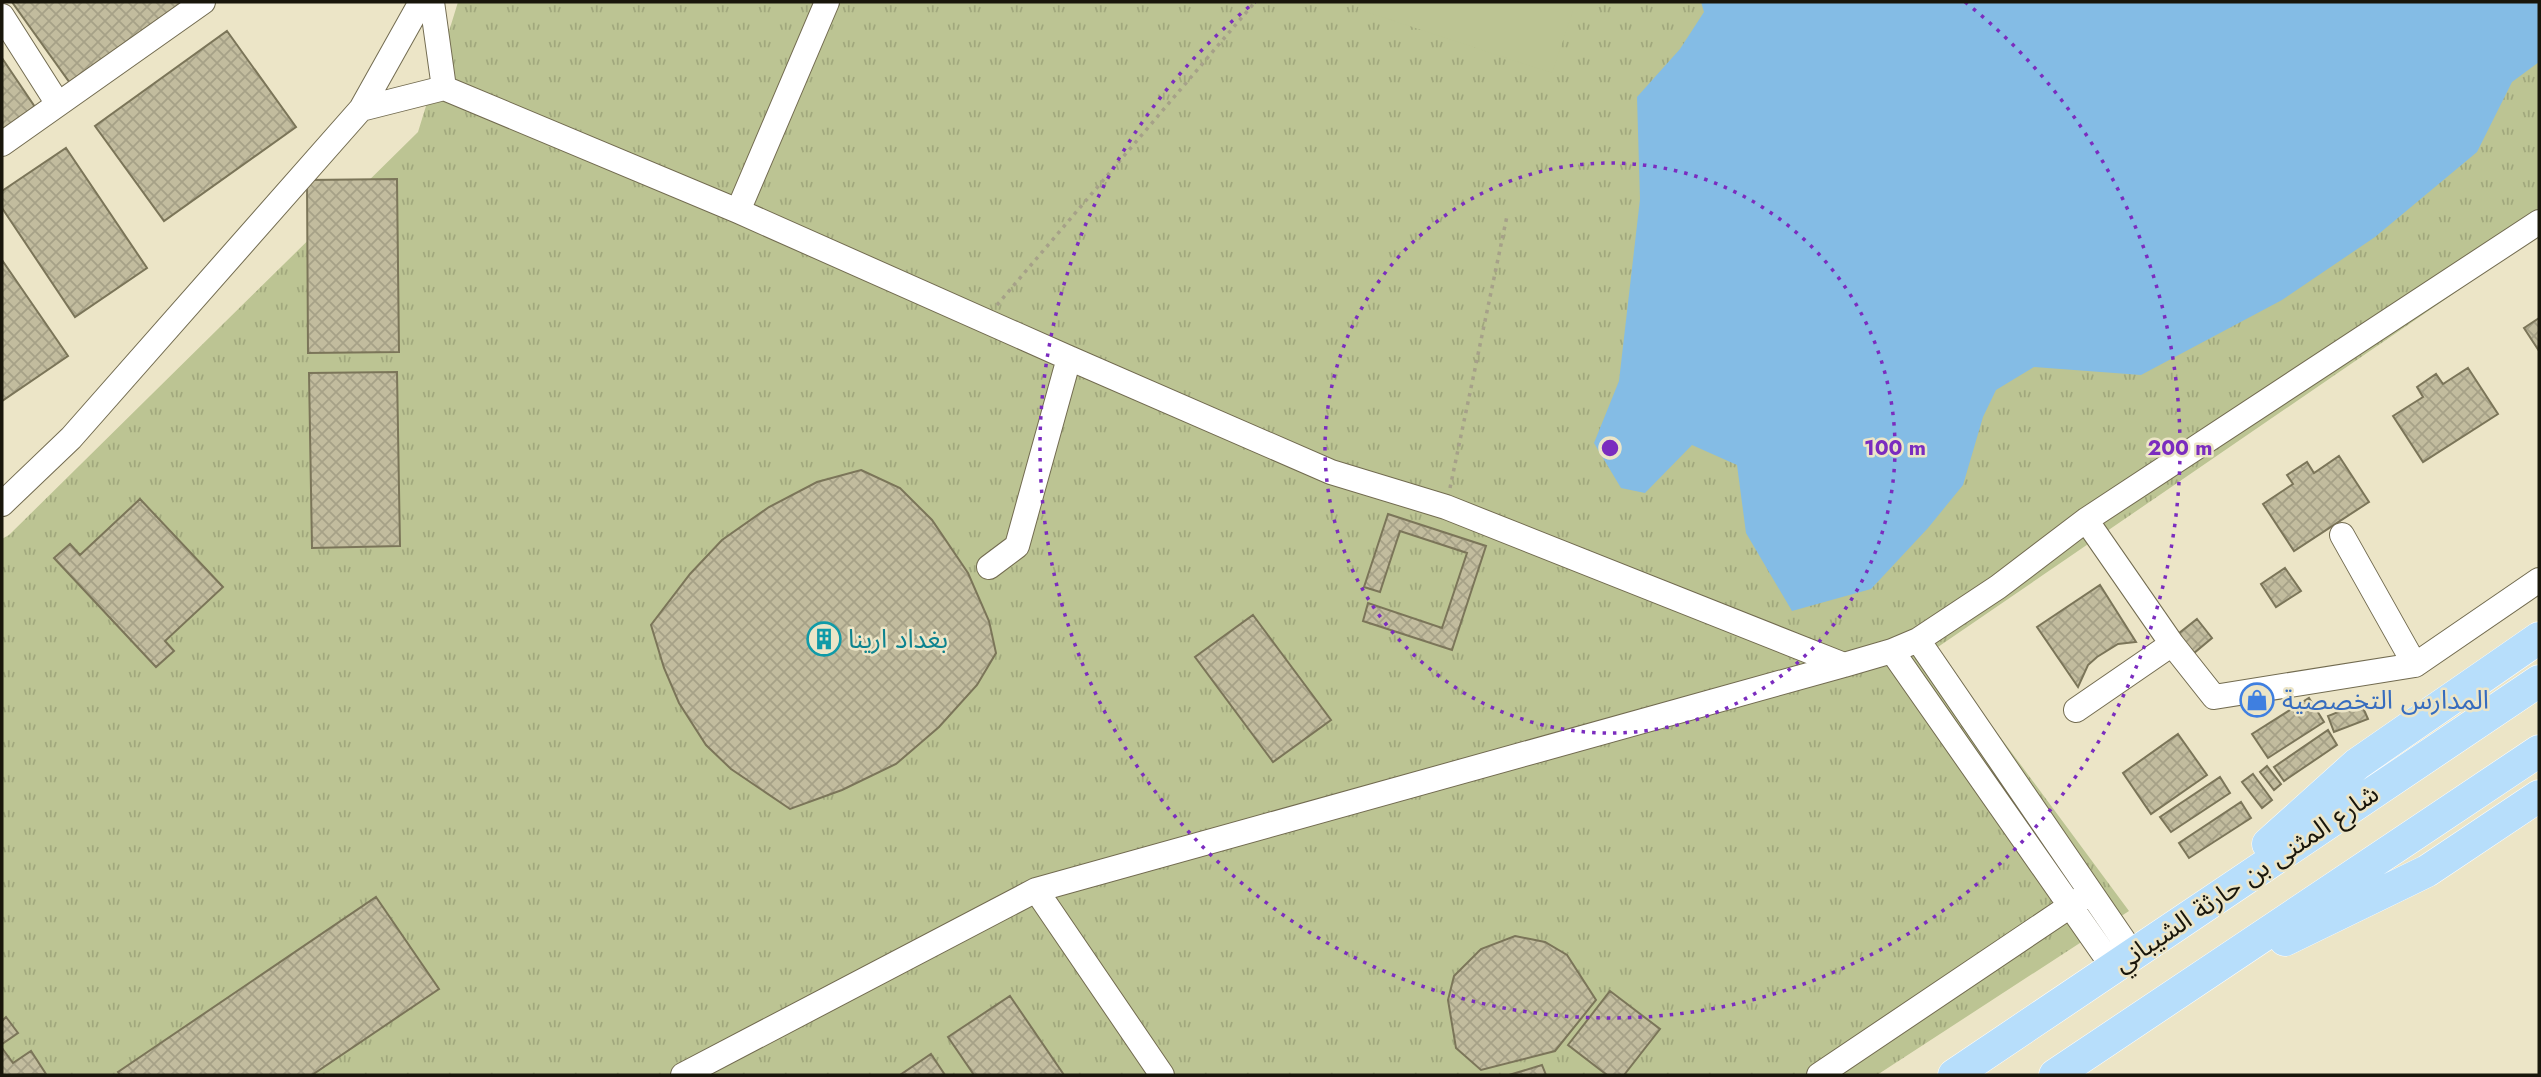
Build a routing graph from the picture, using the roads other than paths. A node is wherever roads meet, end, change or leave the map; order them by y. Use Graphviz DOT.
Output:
graph roads {
  1 [pos="203,2"];
  2 [pos="421,2"];
  3 [pos="432,2"];
  4 [pos="827,2"];
  5 [pos="2,16"];
  6 [pos="444,88"];
  7 [pos="58,104"];
  8 [pos="361,109"];
  9 [pos="2,144"];
  10 [pos="737,211"];
  11 [pos="2539,222"];
  12 [pos="1069,358"];
  13 [pos="2,503"];
  14 [pos="2087,520"];
  15 [pos="2342,535"];
  16 [pos="989,566"];
  17 [pos="2539,580"];
  18 [pos="2539,638"];
  19 [pos="1918,640"];
  20 [pos="2172,644"];
  21 [pos="1892,651"];
  22 [pos="1844,665"];
  23 [pos="2415,665"];
  24 [pos="2539,681"];
  25 [pos="2076,710"];
  26 [pos="2539,751"];
  27 [pos="2539,796"];
  28 [pos="1036,890"];
  29 [pos="2081,899"];
  30 [pos="2185,919"];
  31 [pos="2123,960"];
  32 [pos="2180,991"];
  33 [pos="683,1075"];
  34 [pos="1162,1075"];
  35 [pos="1819,1075"];
  36 [pos="1954,1075"];
  37 [pos="2055,1075"];
  1 -- 7 [label="street"];
  2 -- 8 [label="street"];
  3 -- 6 [label="street"];
  4 -- 10 [label="street"];
  5 -- 7 [label="street"];
  6 -- 8 [label="street"];
  6 -- 10 [label="street"];
  7 -- 9 [label="street"];
  8 -- 13 [label="street"];
  10 -- 12 [label="street"];
  11 -- 14 [label="street"];
  12 -- 16 [label="street"];
  12 -- 22 [label="street"];
  14 -- 19 [label="street"];
  14 -- 20 [label="street"];
  15 -- 23 [label="street"];
  17 -- 23 [label="street"];
  18 -- 30 [label="main road"];
  19 -- 21 [label="street"];
  19 -- 29 [label="street"];
  20 -- 23 [label="street"];
  20 -- 25 [label="street"];
  21 -- 22 [label="street"];
  21 -- 29 [label="street"];
  22 -- 28 [label="street"];
  24 -- 30 [label="main road, شارع المثنى بن حارثة الشيباني"];
  26 -- 32 [label="main road"];
  27 -- 32 [label="main road"];
  28 -- 33 [label="street"];
  28 -- 34 [label="street"];
  29 -- 31 [label="street"];
  29 -- 35 [label="street"];
  30 -- 31 [label="main road, شارع المثنى بن حارثة الشيباني"];
  31 -- 36 [label="main road, شارع المثنى بن حارثة الشيباني"];
  32 -- 37 [label="main road"];
}
